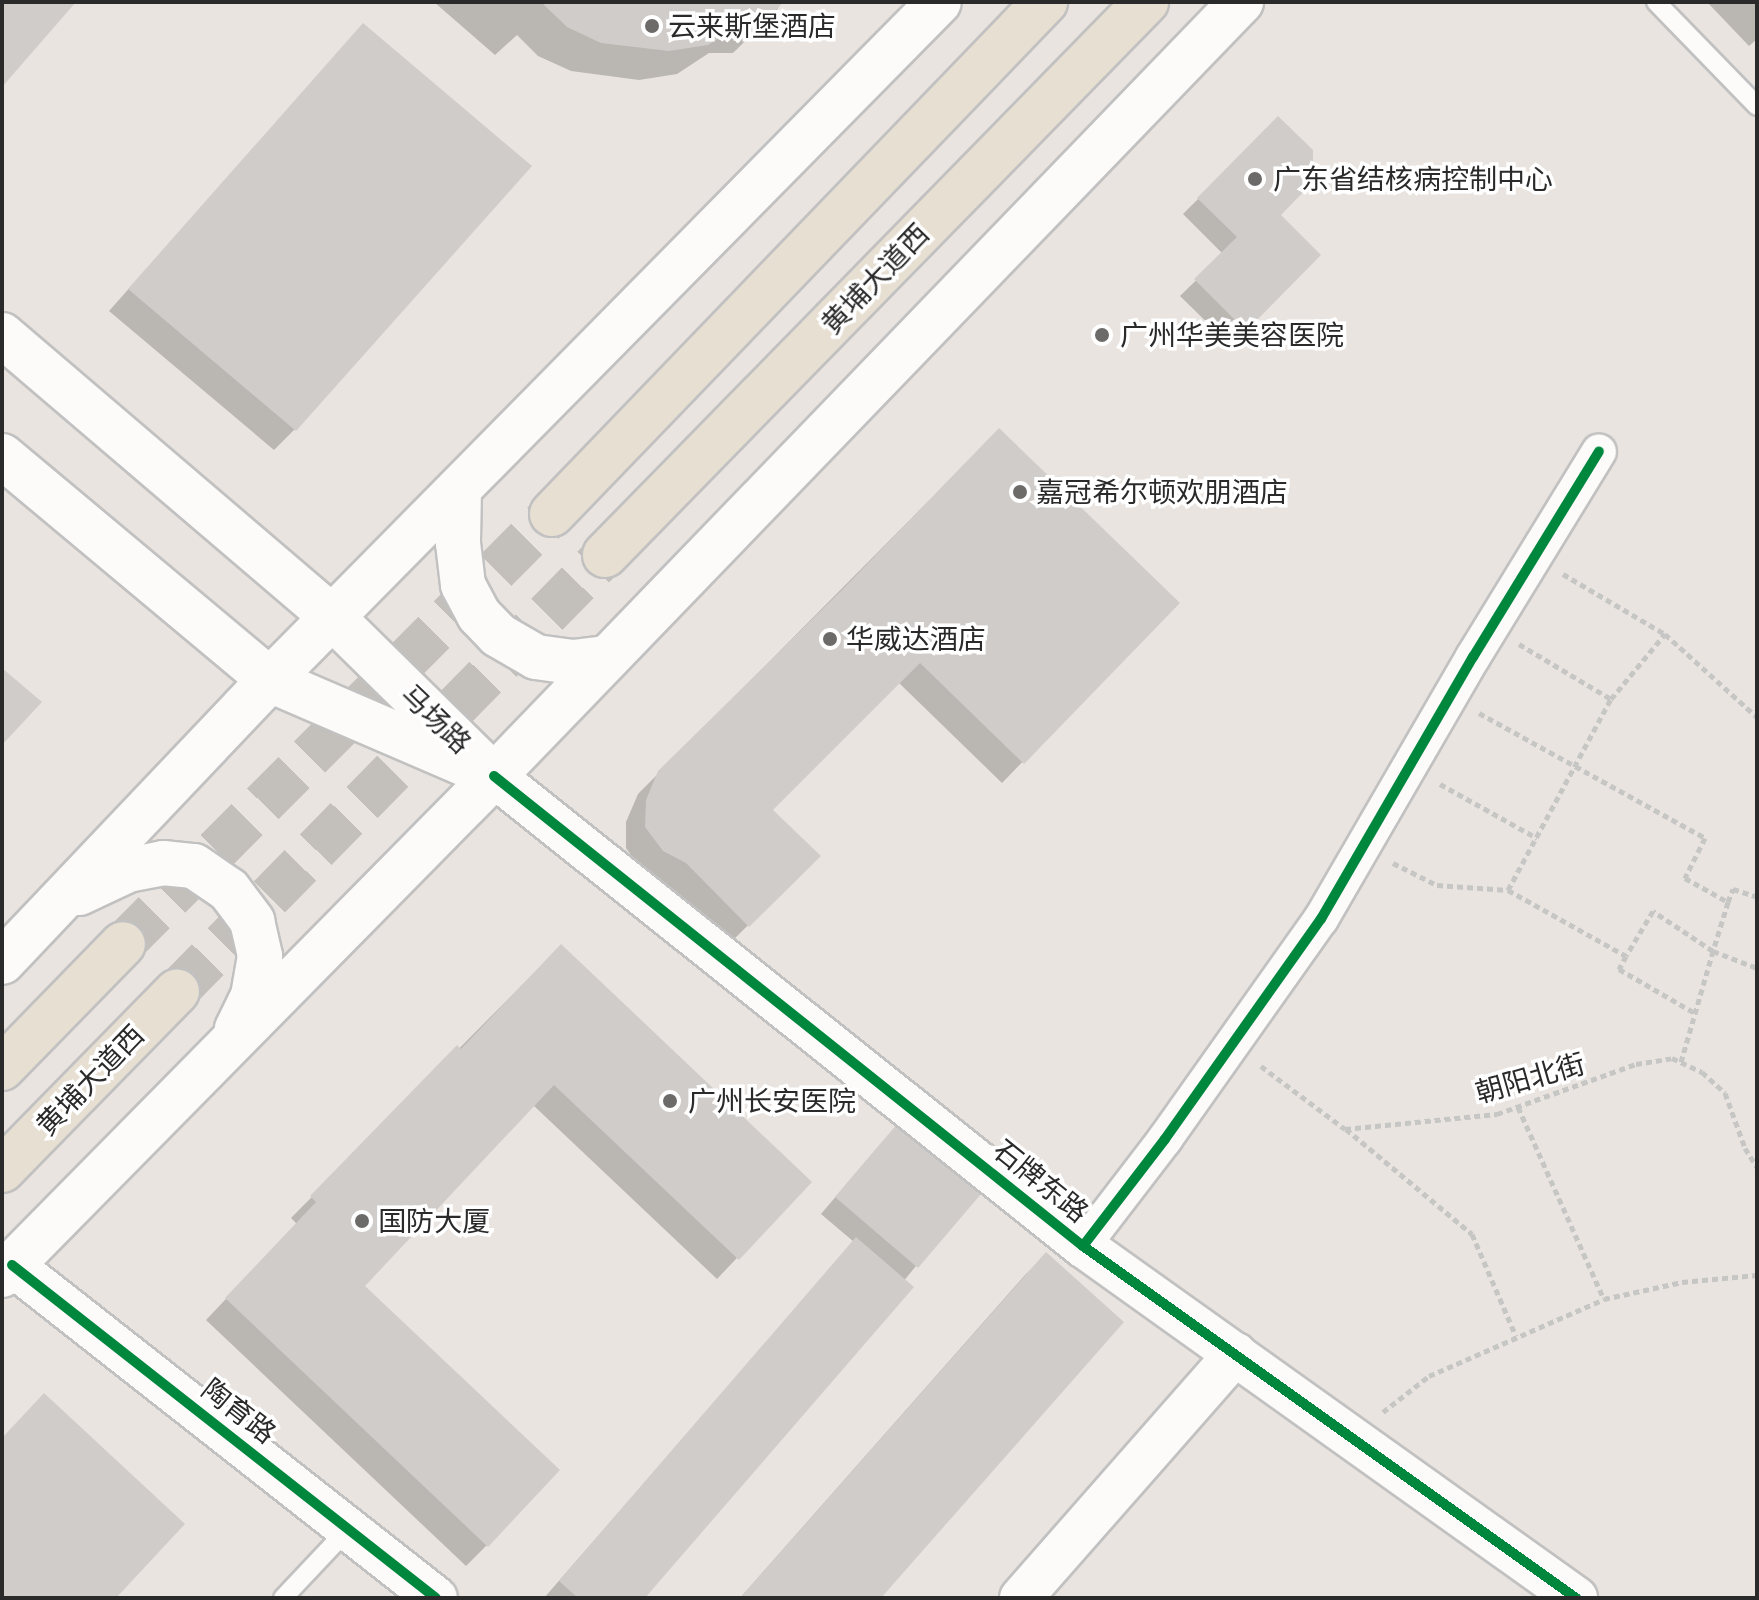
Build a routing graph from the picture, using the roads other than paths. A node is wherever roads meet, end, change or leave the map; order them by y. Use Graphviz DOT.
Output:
graph roads {
  1 [pos="939,2"];
  2 [pos="1045,2"];
  3 [pos="1146,2"];
  4 [pos="1241,2"];
  5 [pos="1656,2"];
  6 [pos="1757,106"];
  7 [pos="2,335"];
  8 [pos="1599,451"];
  9 [pos="2,456"];
  10 [pos="459,489"];
  11 [pos="552,514"];
  12 [pos="605,555"];
  13 [pos="332,617"];
  14 [pos="608,658"];
  15 [pos="270,680"];
  16 [pos="494,776"];
  17 [pos="58,904"];
  18 [pos="123,944"];
  19 [pos="2,962"];
  20 [pos="177,991"];
  21 [pos="229,1046"];
  22 [pos="2,1068"];
  23 [pos="2,1170"];
  24 [pos="1083,1246"];
  25 [pos="7,1270"];
  26 [pos="1235,1354"];
  27 [pos="349,1528"];
  28 [pos="283,1598"];
  29 [pos="436,1598"];
  30 [pos="1021,1598"];
  31 [pos="1576,1598"];
  1 -- 10 [label="main road"];
  2 -- 11 [label="main road"];
  3 -- 12 [label="main road, 黄埔大道西"];
  4 -- 14 [label="main road"];
  5 -- 6 [label="lane"];
  7 -- 13 [label="main road, 马场路"];
  8 -- 24 [label="street"];
  9 -- 15 [label="main road, 马场路"];
  10 -- 13 [label="main road"];
  10 -- 14 [label="main road"];
  13 -- 15 [label="main road"];
  13 -- 16 [label="main road, 马场路"];
  14 -- 16 [label="main road"];
  15 -- 16 [label="main road, 马场路"];
  15 -- 17 [label="main road"];
  16 -- 21 [label="main road"];
  16 -- 24 [label="street, 石牌东路"];
  17 -- 19 [label="main road"];
  17 -- 21 [label="main road"];
  18 -- 22 [label="main road"];
  20 -- 23 [label="main road, 黄埔大道西"];
  21 -- 25 [label="main road"];
  24 -- 26 [label="street, 石牌东路"];
  25 -- 27 [label="street, 陶育路"];
  26 -- 30 [label="street"];
  26 -- 31 [label="street, 石牌东路"];
  27 -- 28 [label="lane"];
  27 -- 29 [label="street, 陶育路"];
}
